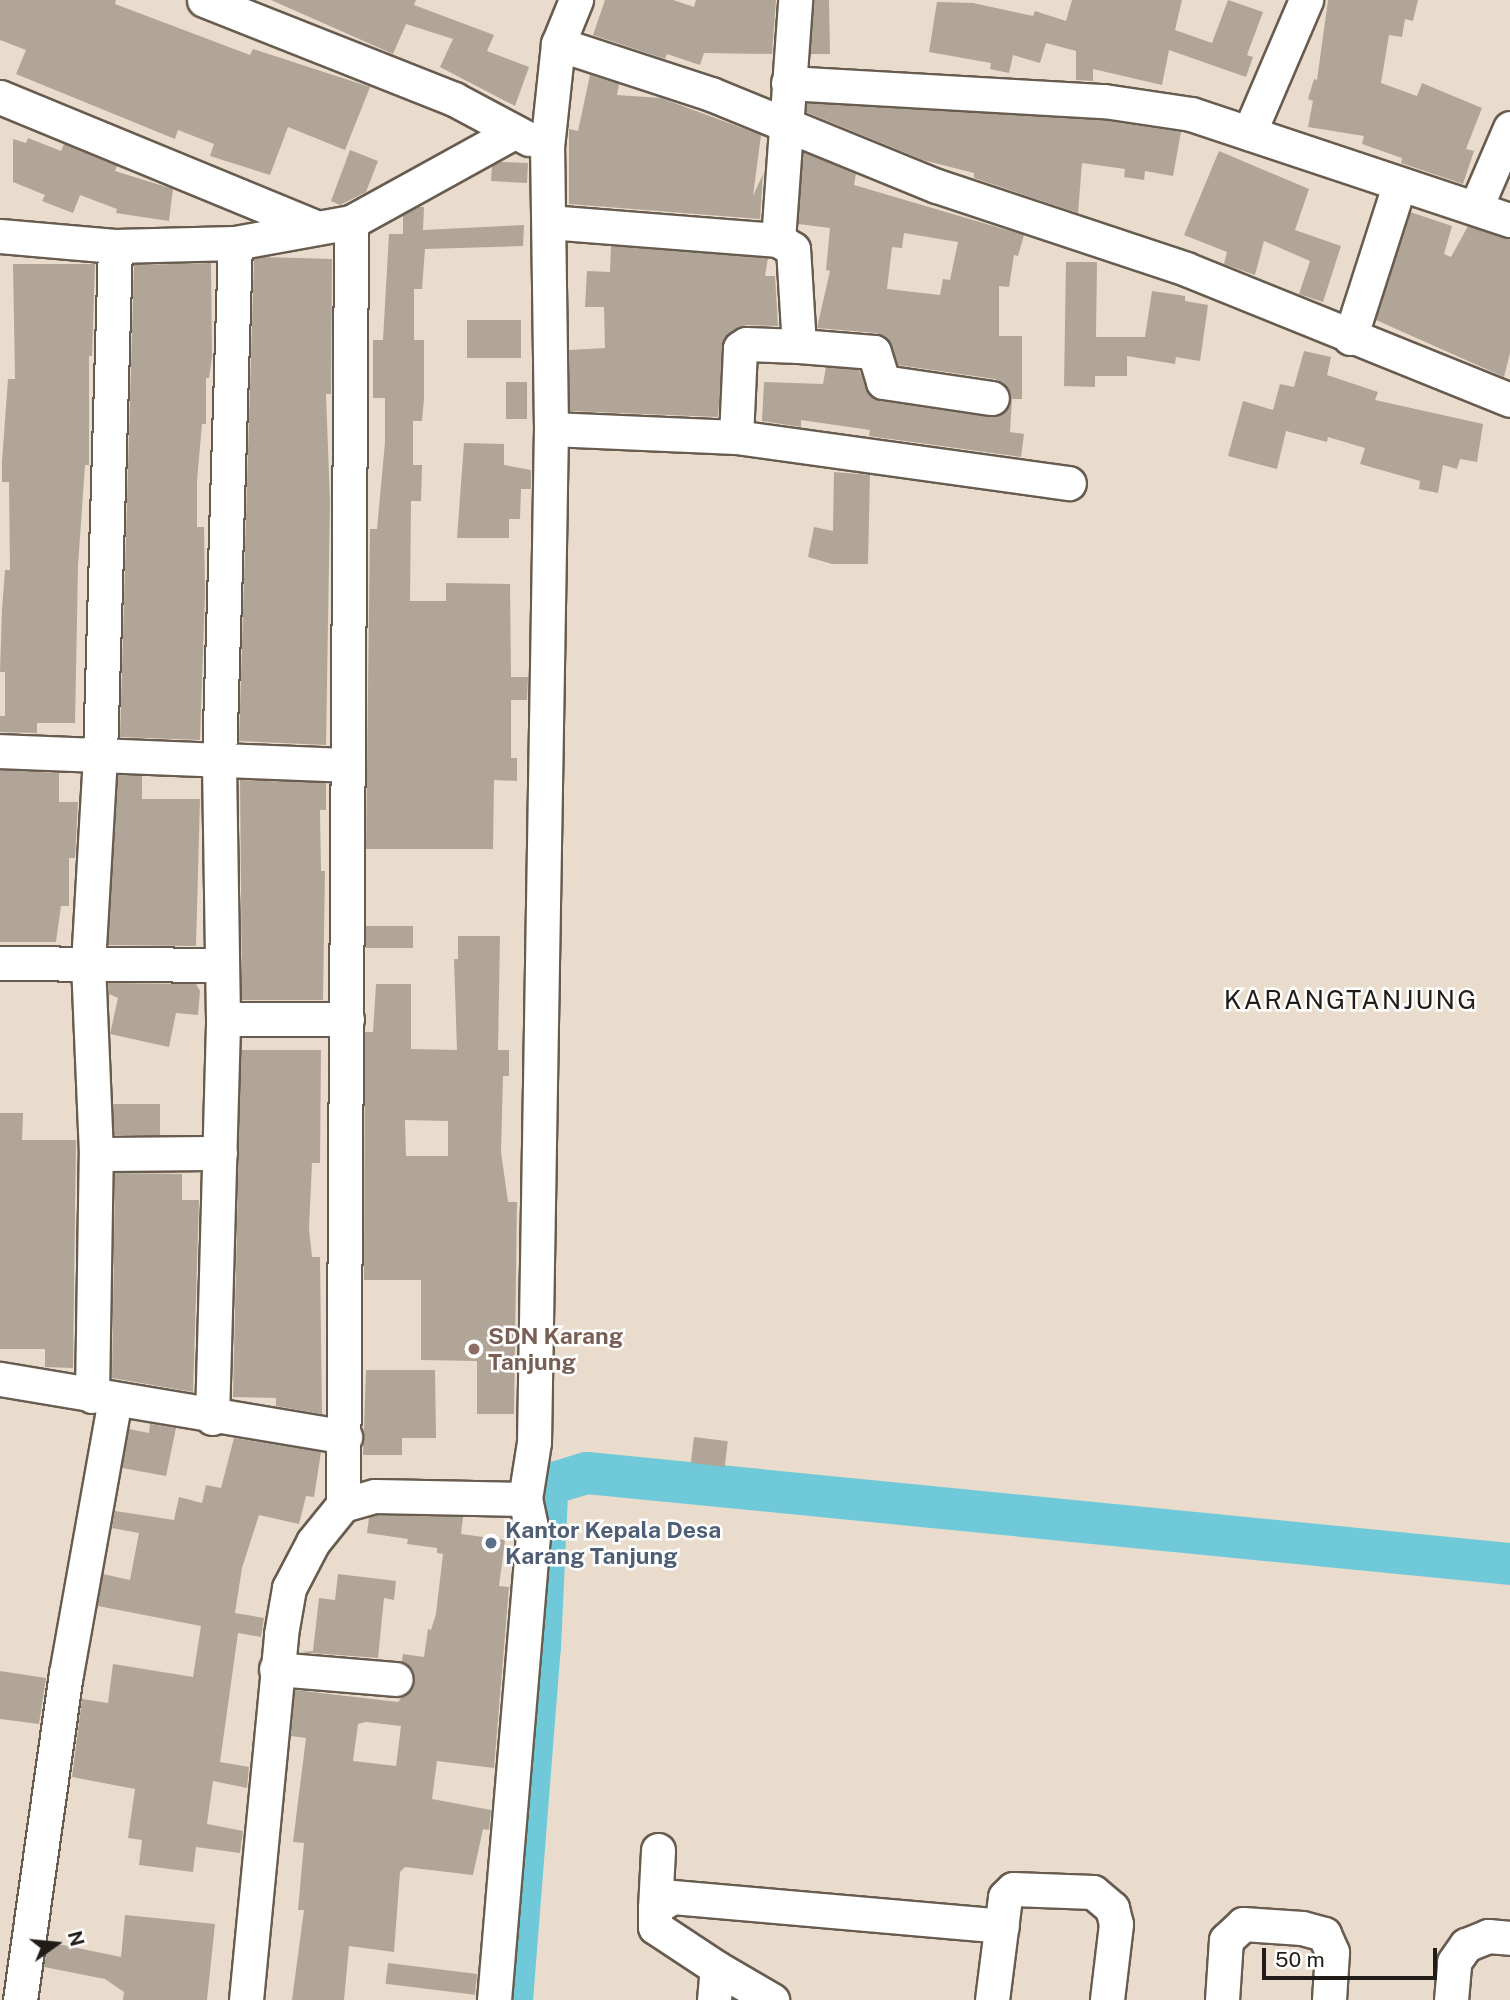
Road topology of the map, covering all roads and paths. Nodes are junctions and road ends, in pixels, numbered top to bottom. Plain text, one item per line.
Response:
1 (204, 0) edge
2 (576, 0) edge
3 (795, 0) edge
4 (1306, 0) edge
5 (558, 44) junction
6 (788, 83) junction
7 (0, 97) edge
8 (786, 125) junction
9 (1510, 128) edge
10 (514, 132) junction
11 (1249, 133) junction
12 (547, 147) junction
13 (1399, 185) junction
14 (1476, 207) junction
15 (1510, 220) edge
16 (351, 222) junction
17 (549, 222) junction
18 (316, 227) junction
19 (0, 236) edge
20 (779, 240) junction
21 (235, 243) junction
22 (115, 246) junction
23 (1350, 338) junction
24 (799, 346) junction
25 (992, 398) dead end
26 (1510, 400) edge
27 (551, 429) junction
28 (736, 438) junction
29 (1069, 483) dead end
30 (0, 751) edge
31 (100, 755) junction
32 (219, 760) junction
33 (348, 765) junction
34 (0, 963) edge
35 (88, 964) junction
36 (222, 965) junction
37 (223, 1019) junction
38 (347, 1019) junction
39 (220, 1153) junction
40 (96, 1154) junction
41 (0, 1379) edge
42 (104, 1398) junction
43 (212, 1418) junction
44 (345, 1437) junction
45 (525, 1499) junction
46 (343, 1505) junction
47 (276, 1669) junction
48 (396, 1679) dead end
49 (658, 1850) dead end
50 (654, 1908) junction
51 (1002, 1926) junction
52 (1510, 1938) edge
53 (717, 1968) junction
54 (20, 2000) edge
55 (246, 2000) edge
56 (494, 2000) edge
57 (714, 2000) edge
58 (772, 2000) edge
59 (992, 2000) edge
60 (1107, 2000) edge
61 (1222, 2000) edge
62 (1329, 2000) edge
63 (1451, 2000) edge

1 - 10 street
2 - 5 street
3 - 6 street
4 - 11 street
5 - 8 street
5 - 12 street
6 - 8 street
6 - 11 street
7 - 18 street
8 - 20 street
8 - 23 street
9 - 14 street
10 - 12 street
10 - 16 street
11 - 13 street
12 - 17 street
13 - 14 street
13 - 23 street
14 - 15 street
16 - 18 street
16 - 33 street
17 - 20 street
17 - 27 street
18 - 21 street
19 - 22 street
20 - 24 street
21 - 22 street
21 - 32 street
22 - 31 street
23 - 26 street
24 - 25 street
24 - 28 street
27 - 28 street
27 - 45 street
28 - 29 street
30 - 31 street
31 - 32 street
31 - 35 street
32 - 33 street
32 - 36 street
33 - 38 street
34 - 35 street
35 - 36 street
35 - 40 street
36 - 37 street
37 - 38 street
37 - 39 street
38 - 44 street
39 - 40 street
39 - 43 street
40 - 42 street
41 - 42 street
42 - 43 street
42 - 54 street
43 - 44 street
44 - 46 street
45 - 46 street
45 - 56 street
46 - 47 street
47 - 48 street
47 - 55 street
49 - 50 street
50 - 51 street
50 - 53 street
51 - 59 street
51 - 60 street
52 - 63 street
53 - 57 street
53 - 58 street
61 - 62 street

